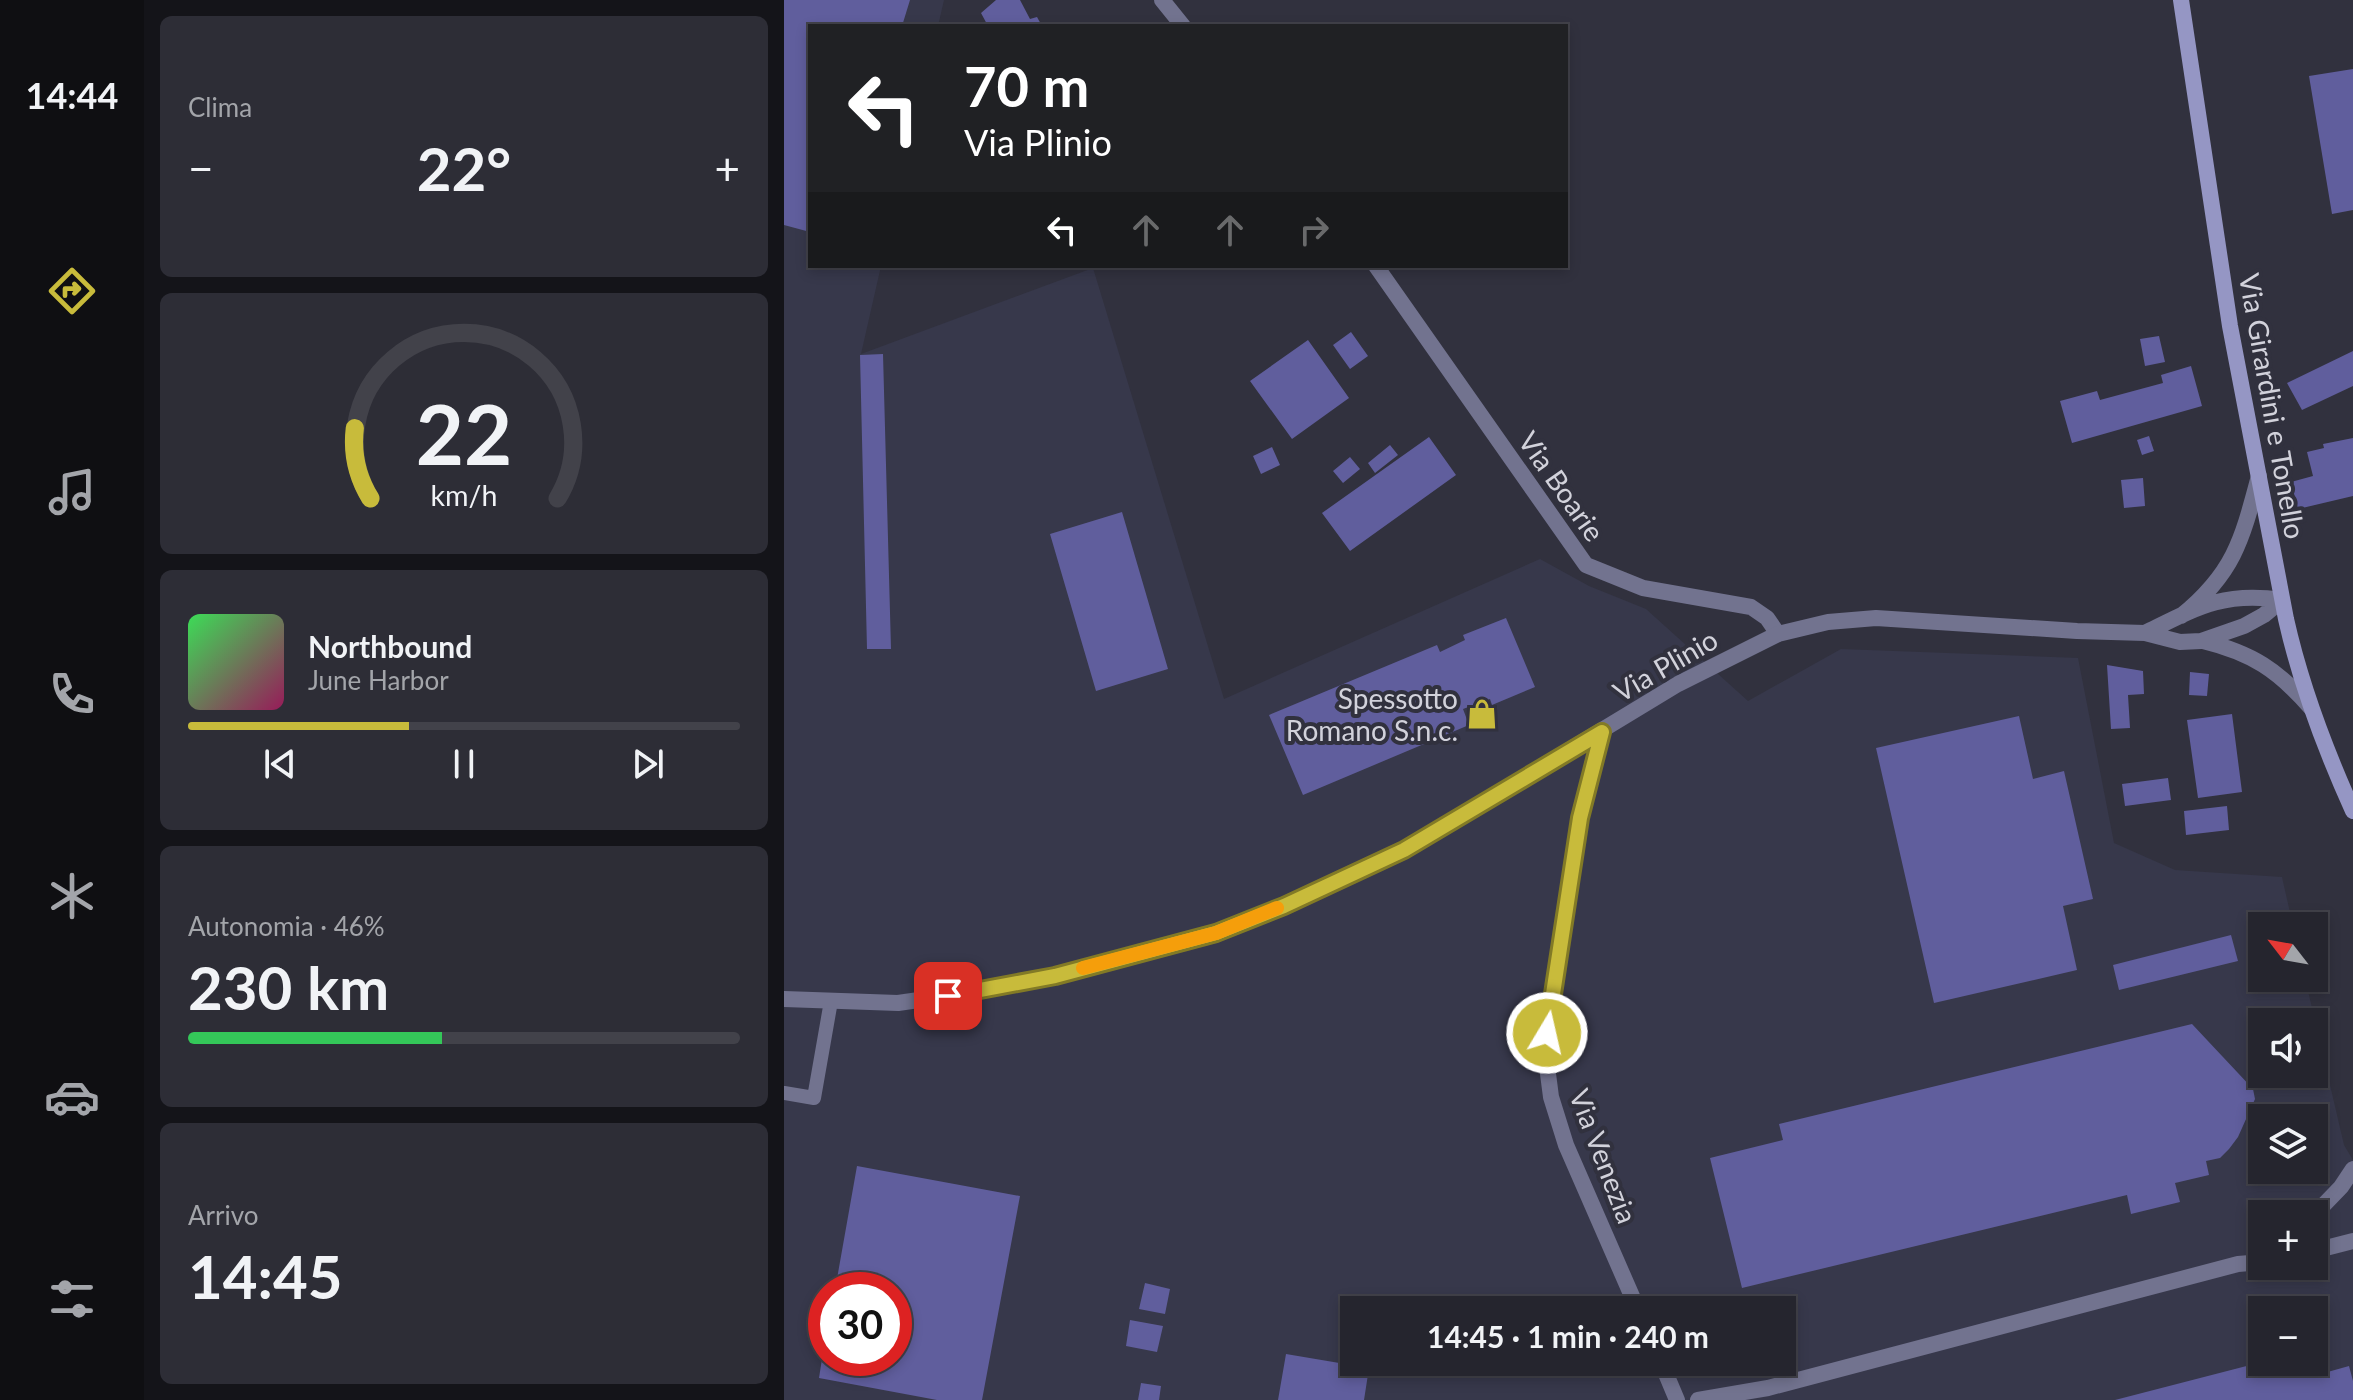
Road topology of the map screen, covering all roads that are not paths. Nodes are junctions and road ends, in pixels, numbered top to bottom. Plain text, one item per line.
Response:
1 (1162, 0) edge
2 (2181, 0) edge
3 (1181, 24) edge
4 (1377, 268) edge
5 (2259, 476) junction
6 (2282, 600) junction
7 (2181, 616) junction
8 (2145, 633) junction
9 (1778, 634) junction
10 (2201, 641) junction
11 (2311, 708) junction
12 (1602, 732) junction
13 (2353, 811) edge
14 (784, 999) edge
15 (831, 1001) junction
16 (784, 1093) edge
17 (2353, 1169) edge
18 (2328, 1200) edge
19 (2353, 1241) edge
20 (2328, 1247) edge
21 (2248, 1258) edge
22 (2248, 1263) edge
23 (2238, 1264) junction
24 (1632, 1296) edge
25 (1667, 1376) edge
26 (1677, 1400) edge
27 (1698, 1400) edge

1 - 3 street
2 - 5 main road, Via Girardini e Tonello
4 - 9 street, Via Boarie
5 - 6 main road, Via Girardini e Tonello
5 - 7 street
6 - 7 street, Via Plinio
6 - 10 street, Via Plinio
6 - 11 main road, Via Girardini e Tonello
7 - 8 street, Via Plinio
8 - 9 street, Via Plinio
8 - 10 street, Via Plinio
9 - 12 street, Via Plinio
10 - 11 street
11 - 13 main road, Via Girardini e Tonello
12 - 15 street, Via Plinio
12 - 24 street, Via Venezia
14 - 15 street, Via Plinio
15 - 16 lane
17 - 18 street
19 - 20 street
21 - 23 street
22 - 23 street
23 - 27 street
25 - 26 street

